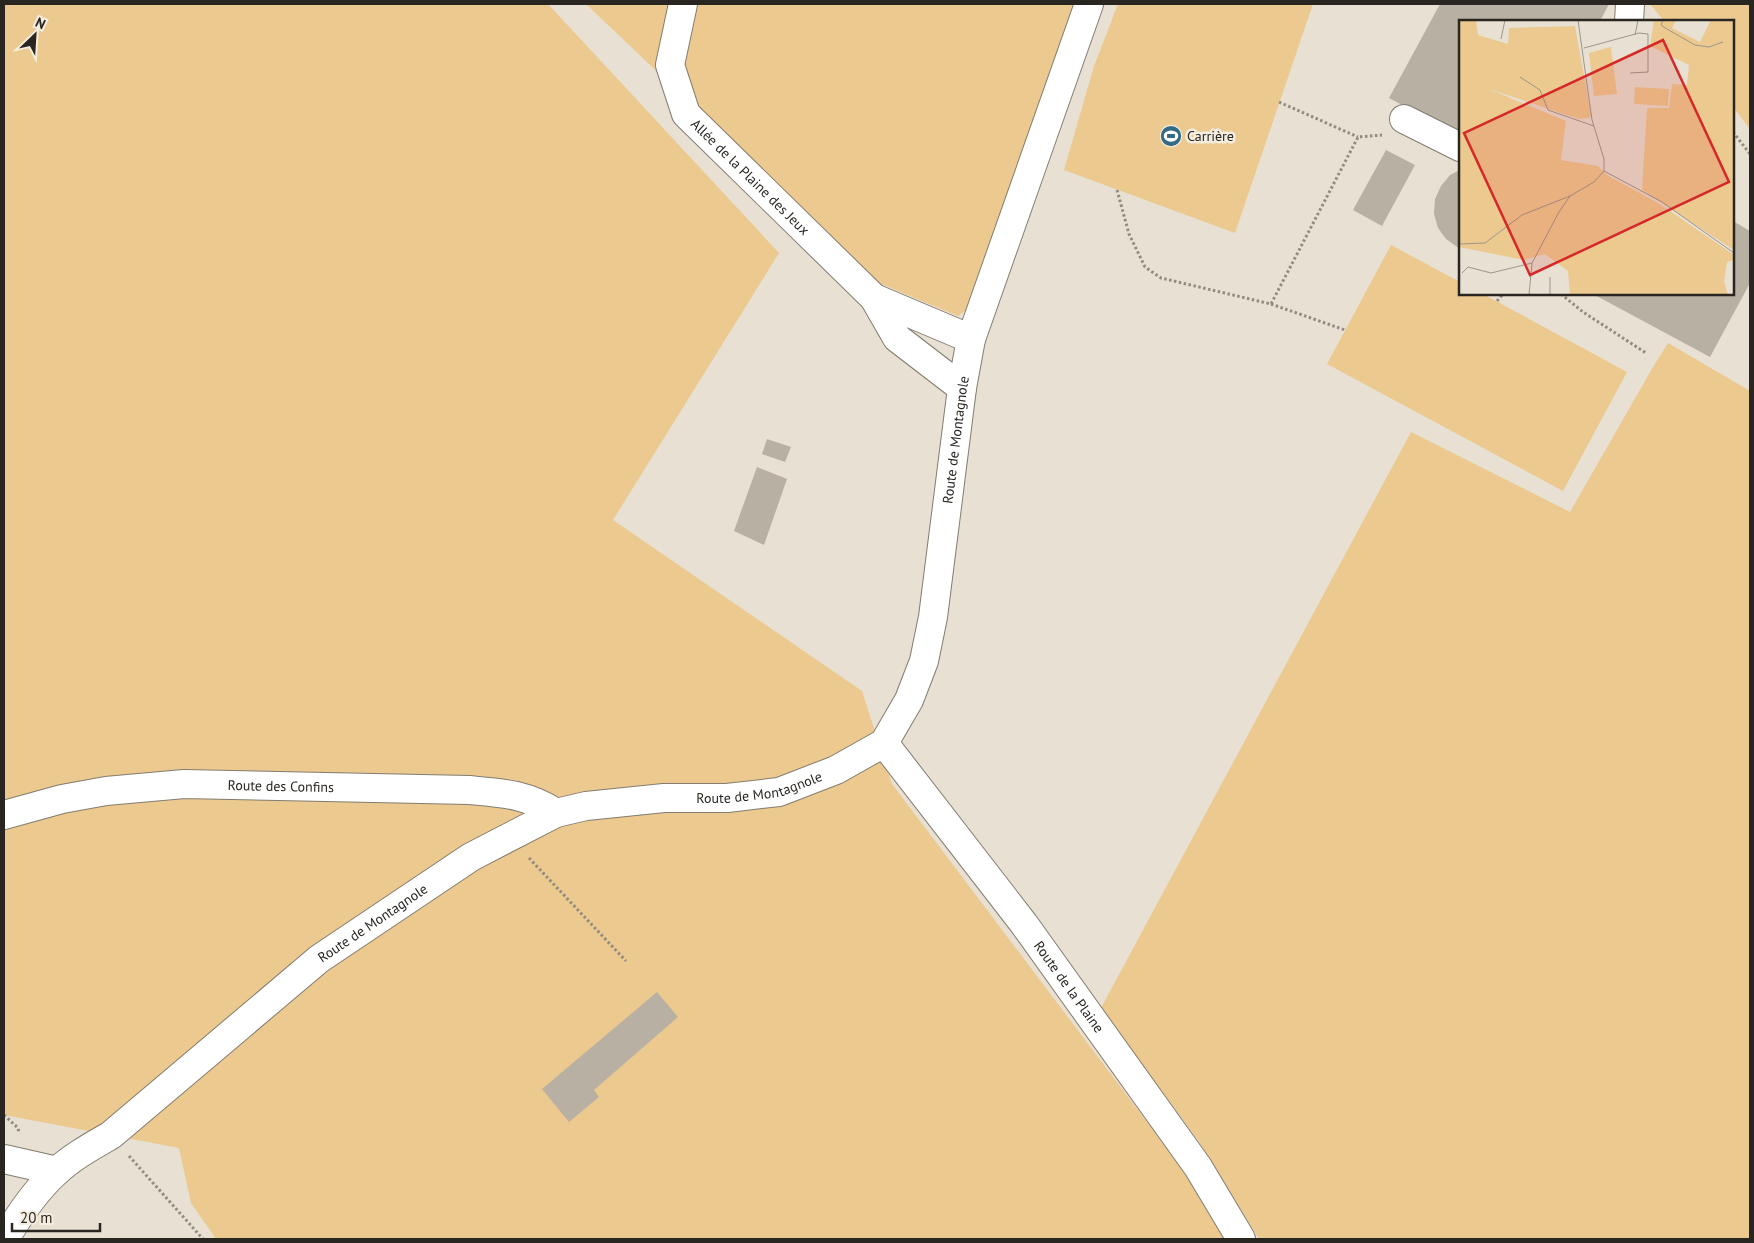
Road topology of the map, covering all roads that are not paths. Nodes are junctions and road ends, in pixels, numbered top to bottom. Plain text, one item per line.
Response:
1 (683, 4) edge
2 (1089, 4) edge
3 (1630, 4) edge
4 (1629, 20) edge
5 (1404, 119) road end
6 (1459, 146) edge
7 (874, 298) junction
8 (971, 339) junction
9 (962, 388) junction
10 (884, 742) junction
11 (556, 813) junction
12 (4, 815) edge
13 (4, 1159) edge
14 (57, 1171) junction
15 (5, 1239) edge
16 (1241, 1239) edge

1 - 7 street, Allée de la Plaine des Jeux
2 - 8 street, Route de Montagnole
3 - 4 street
5 - 6 street
7 - 8 street
7 - 9 street
8 - 9 street, Route de Montagnole
9 - 10 street, Route de Montagnole
10 - 11 street, Route de Montagnole
10 - 16 street, Route de la Plaine
11 - 12 street, Route des Confins
11 - 14 street, Route de Montagnole
13 - 14 street
14 - 15 street, Route de Montagnole

